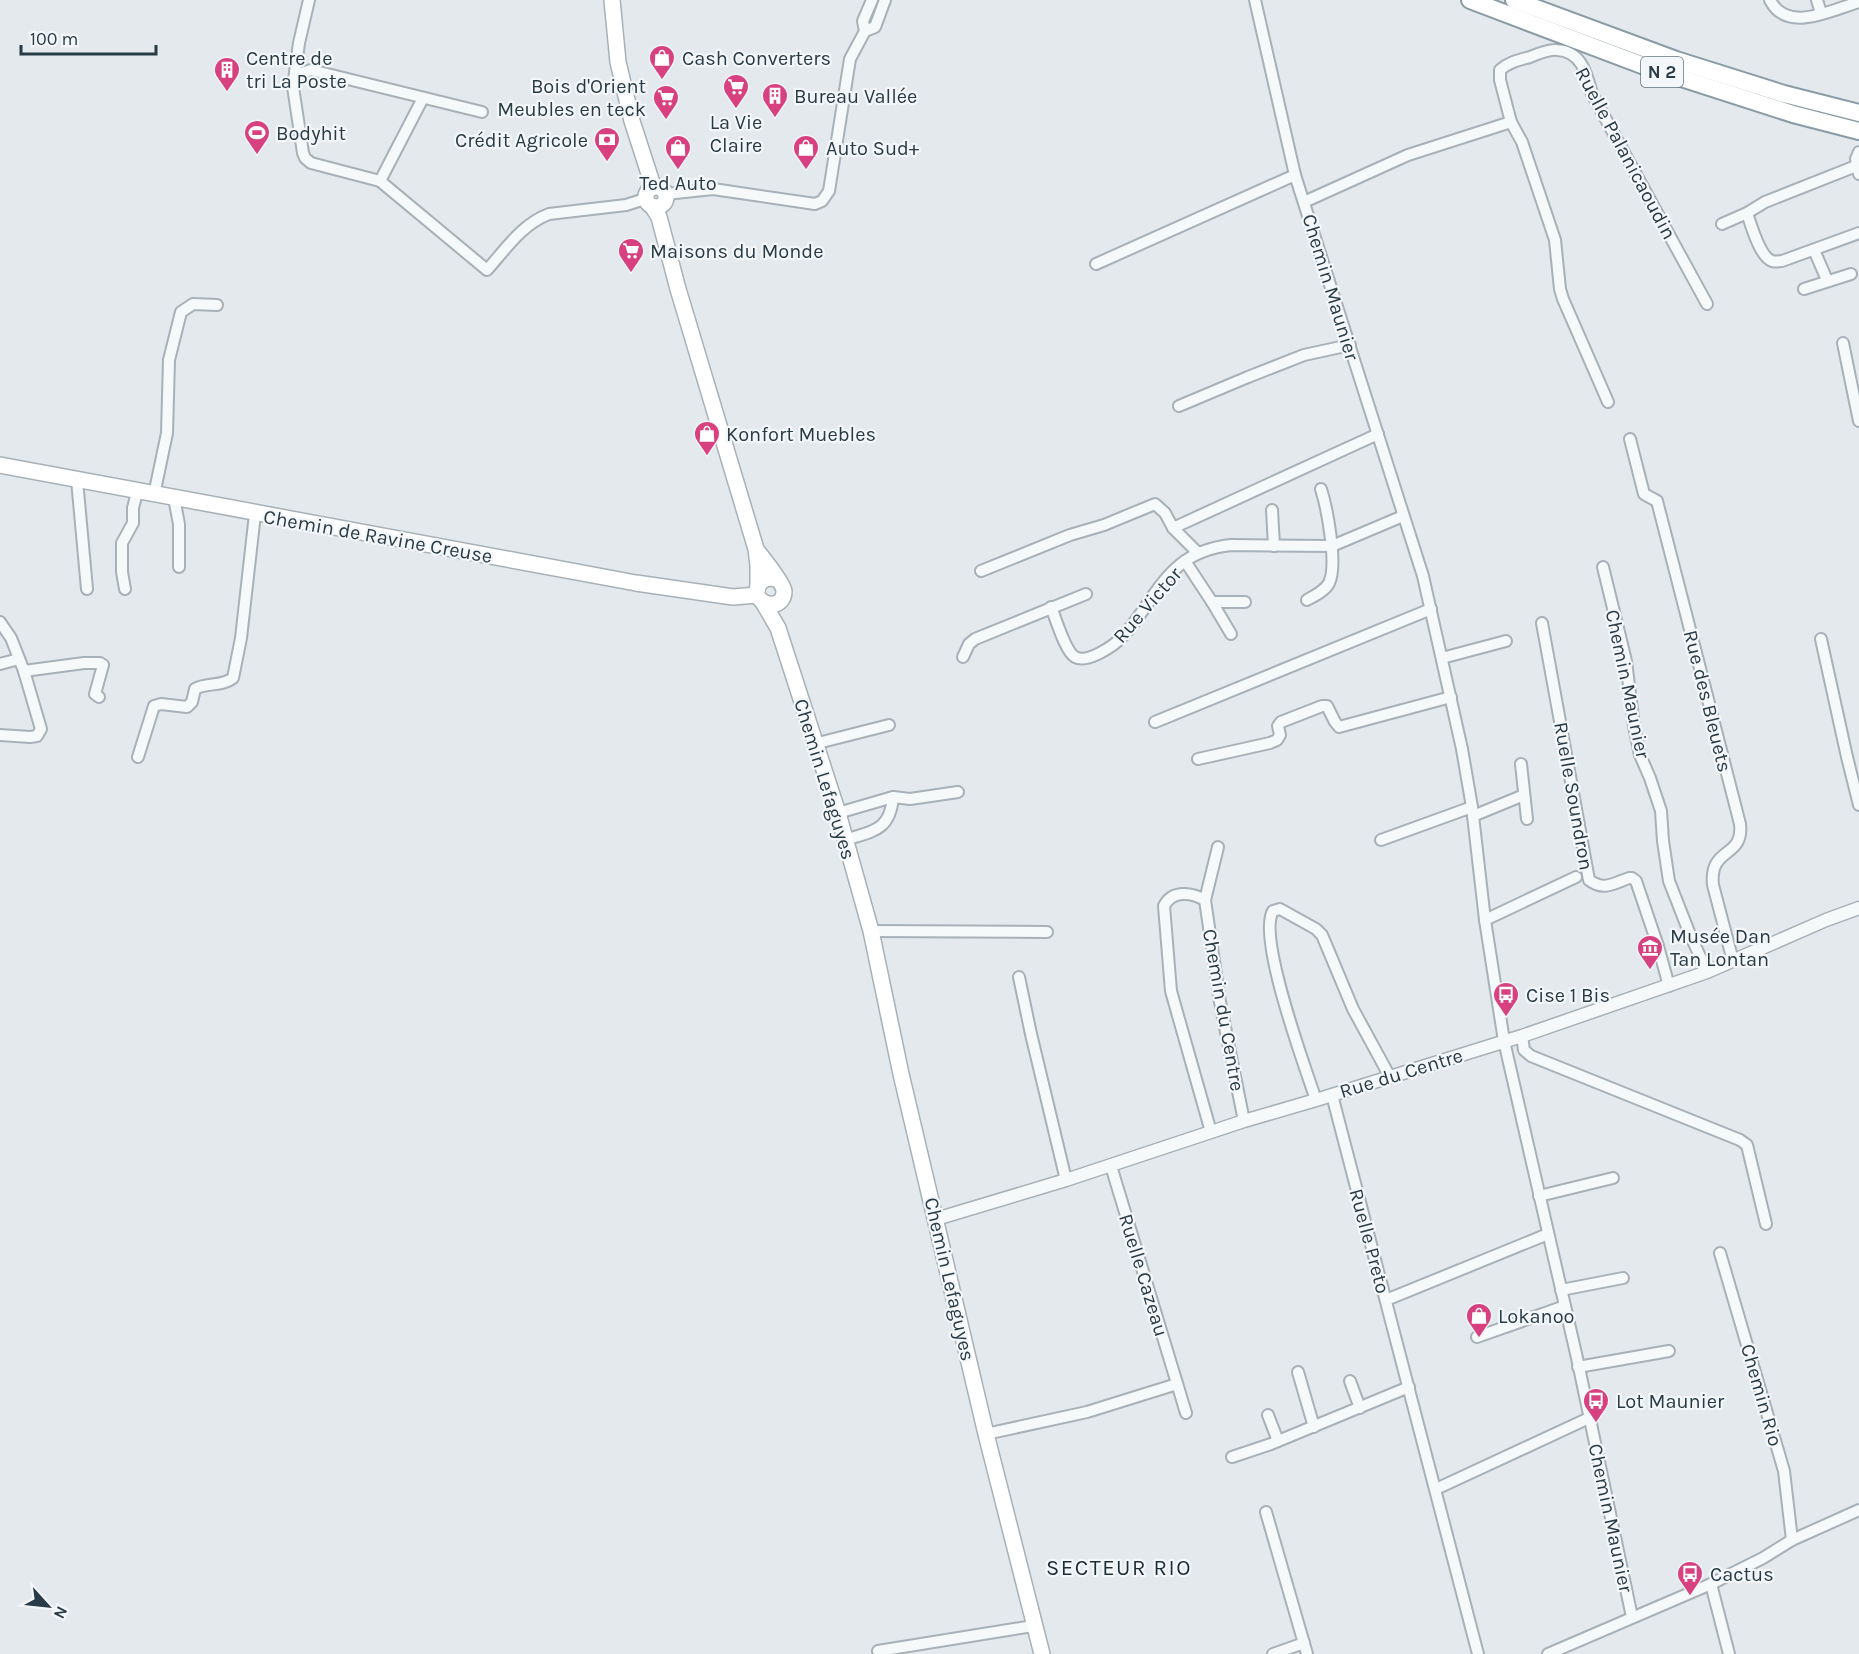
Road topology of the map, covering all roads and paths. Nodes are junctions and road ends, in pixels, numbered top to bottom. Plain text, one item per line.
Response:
1 (309, 0) edge
2 (612, 0) edge
3 (872, 0) edge
4 (885, 0) edge
5 (1255, 0) edge
6 (1470, 0) edge
7 (1514, 0) edge
8 (1770, 0) edge
9 (1817, 0) edge
10 (1859, 2) edge
11 (1821, 14) junction
12 (865, 31) junction
13 (294, 79) junction
14 (423, 98) junction
15 (482, 112) dead end
16 (1859, 113) edge
17 (1511, 122) junction
18 (1859, 131) edge
19 (1859, 152) edge
20 (1858, 170) edge
21 (1295, 175) junction
22 (380, 181) junction
23 (656, 201) junction
24 (1304, 202) junction
25 (1747, 213) junction
26 (1722, 224) dead end
27 (1859, 233) edge
28 (1814, 250) junction
29 (1096, 264) dead end
30 (1851, 274) dead end
31 (1827, 280) junction
32 (1804, 289) dead end
33 (1707, 304) dead end
34 (217, 305) dead end
35 (1843, 343) dead end
36 (1350, 345) junction
37 (1608, 402) dead end
38 (1179, 406) dead end
39 (1859, 421) edge
40 (1378, 434) junction
41 (1630, 440) dead end
42 (0, 465) edge
43 (77, 480) junction
44 (1321, 489) dead end
45 (137, 492) junction
46 (154, 495) junction
47 (174, 498) junction
48 (1272, 510) dead end
49 (255, 514) junction
50 (1403, 516) junction
51 (1173, 528) junction
52 (1274, 546) junction
53 (1332, 546) junction
54 (756, 549) junction
55 (1198, 553) junction
56 (1185, 561) junction
57 (179, 567) dead end
58 (1603, 567) dead end
59 (981, 571) dead end
60 (777, 579) junction
61 (87, 589) dead end
62 (125, 589) dead end
63 (760, 594) junction
64 (1086, 594) dead end
65 (782, 598) junction
66 (1307, 600) dead end
67 (1212, 602) junction
68 (1245, 602) dead end
69 (1051, 607) junction
70 (1431, 609) junction
71 (0, 622) edge
72 (1542, 624) dead end
73 (778, 628) junction
74 (1231, 634) dead end
75 (1821, 639) dead end
76 (1506, 640) dead end
77 (963, 657) dead end
78 (1442, 658) junction
79 (19, 659) junction
80 (0, 664) edge
81 (24, 671) junction
82 (99, 697) dead end
83 (1451, 697) junction
84 (1155, 722) dead end
85 (889, 725) dead end
86 (0, 735) edge
87 (814, 744) junction
88 (138, 757) dead end
89 (1198, 759) dead end
90 (1521, 764) dead end
91 (958, 792) dead end
92 (1524, 795) junction
93 (893, 797) junction
94 (1859, 805) edge
95 (1472, 811) junction
96 (838, 813) junction
97 (1527, 819) dead end
98 (845, 840) junction
99 (1381, 840) dead end
100 (1218, 847) dead end
101 (1576, 877) dead end
102 (1205, 900) junction
103 (1859, 909) edge
104 (1485, 920) junction
105 (871, 931) junction
106 (1047, 932) dead end
107 (1733, 961) junction
108 (1707, 972) junction
109 (1019, 977) dead end
110 (1668, 986) junction
111 (1522, 1036) junction
112 (1504, 1041) junction
113 (1390, 1077) junction
114 (1332, 1095) junction
115 (1317, 1100) junction
116 (1244, 1120) junction
117 (1210, 1132) junction
118 (1112, 1166) junction
119 (1613, 1178) dead end
120 (1066, 1180) junction
121 (1539, 1196) junction
122 (936, 1219) junction
123 (1767, 1224) dead end
124 (1548, 1234) junction
125 (1720, 1253) dead end
126 (1623, 1278) dead end
127 (1561, 1290) junction
128 (1386, 1300) junction
129 (1565, 1306) junction
130 (1477, 1338) dead end
131 (1669, 1351) dead end
132 (1578, 1367) junction
133 (1298, 1372) dead end
134 (1350, 1381) dead end
135 (1177, 1384) junction
136 (1409, 1387) junction
137 (1360, 1408) junction
138 (1186, 1413) dead end
139 (1268, 1415) dead end
140 (1589, 1418) junction
141 (1314, 1427) junction
142 (986, 1434) junction
143 (1278, 1442) junction
144 (1232, 1457) dead end
145 (1436, 1489) junction
146 (1859, 1510) edge
147 (1266, 1512) dead end
148 (1792, 1540) junction
149 (1711, 1584) junction
150 (1632, 1617) junction
151 (1033, 1626) junction
152 (1305, 1649) edge
153 (878, 1651) dead end
154 (1041, 1654) edge
155 (1272, 1654) edge
156 (1478, 1654) edge
157 (1548, 1654) edge
158 (1729, 1654) edge

1 - 13 street
2 - 23 main road, Chemin Lefaguyes
3 - 12 street
4 - 12 street
5 - 21 street, Chemin Maunier
6 - 18 highway, N 2
7 - 16 highway, N 2
8 - 11 street
9 - 11 street
10 - 11 street
12 - 23 street
13 - 14 street
13 - 22 street
14 - 15 street
14 - 22 street
17 - 24 street
17 - 33 street, Ruelle Palanicaoudin
17 - 37 street, Ruelle Palanicaoudin
19 - 20 street
20 - 25 street
21 - 24 street, Chemin Maunier
21 - 29 street
22 - 23 street
23 - 54 main road, Chemin Lefaguyes
24 - 36 street, Chemin Maunier
25 - 26 street
25 - 28 street
27 - 28 street
28 - 31 street
30 - 31 street
31 - 32 street
34 - 46 street
35 - 39 street
36 - 38 street
36 - 40 street, Chemin Maunier
40 - 50 street, Chemin Maunier
40 - 51 street
41 - 107 street, Rue des Bleuets
42 - 43 main road, Chemin de Ravine Creuse
43 - 45 main road, Chemin de Ravine Creuse
43 - 61 street
44 - 53 street
45 - 46 main road, Chemin de Ravine Creuse
45 - 62 street
46 - 47 main road, Chemin de Ravine Creuse
47 - 49 main road, Chemin de Ravine Creuse
47 - 57 street
48 - 52 street
49 - 63 main road, Chemin de Ravine Creuse
49 - 88 street
50 - 53 street, Rue Victor
50 - 70 street, Chemin Maunier
51 - 55 street
51 - 59 street
52 - 53 street, Rue Victor
52 - 55 street, Rue Victor
53 - 66 street
54 - 60 main road, Chemin Lefaguyes
54 - 63 main road, Chemin Lefaguyes
55 - 56 street, Rue Victor
56 - 67 street
56 - 69 street, Rue Victor
58 - 108 street, Chemin Maunier
60 - 63 main road
60 - 65 main road
63 - 65 main road
63 - 73 main road, Chemin Lefaguyes
64 - 69 street
65 - 73 main road, Chemin Lefaguyes
67 - 68 street
67 - 74 street
69 - 77 street
70 - 78 street, Chemin Maunier
70 - 84 street
71 - 79 street
72 - 110 street, Ruelle Soundron
73 - 87 main road, Chemin Lefaguyes
75 - 94 street
76 - 78 street
78 - 83 street, Chemin Maunier
79 - 80 street
79 - 81 street
81 - 82 street
81 - 86 street
83 - 89 street
83 - 95 street, Chemin Maunier
85 - 87 street
87 - 96 main road, Chemin Lefaguyes
90 - 92 street
91 - 93 street
92 - 95 street
92 - 97 street
93 - 96 street
93 - 98 street
95 - 99 street
95 - 104 street, Chemin Maunier
96 - 98 main road, Chemin Lefaguyes
98 - 105 main road, Chemin Lefaguyes
100 - 102 street, Chemin du Centre
101 - 104 street
102 - 116 street, Chemin du Centre
102 - 117 street, Chemin du Centre
103 - 107 street, Rue du Centre
104 - 112 street, Chemin Maunier
105 - 106 street
105 - 122 main road, Chemin Lefaguyes
107 - 108 street, Rue du Centre
108 - 110 street, Rue du Centre
109 - 120 street
110 - 111 street, Rue du Centre
111 - 112 street, Rue du Centre
111 - 123 street
112 - 113 street, Rue du Centre
112 - 121 street, Chemin Maunier
113 - 114 street, Rue du Centre
113 - 115 street
114 - 115 street, Rue du Centre
114 - 128 street, Ruelle Preto
115 - 116 street, Rue du Centre
116 - 117 street, Rue du Centre
117 - 118 street, Rue du Centre
118 - 120 street, Rue du Centre
118 - 135 street, Ruelle Cazeau
119 - 121 street
120 - 122 street, Rue du Centre
121 - 124 street, Chemin Maunier
122 - 142 main road, Chemin Lefaguyes
124 - 127 street, Chemin Maunier
124 - 128 street
125 - 148 street, Chemin Rio
126 - 127 street
127 - 129 street, Chemin Maunier
128 - 136 street, Ruelle Preto
129 - 130 street
129 - 132 street, Chemin Maunier
131 - 132 street
132 - 140 street, Chemin Maunier
133 - 141 street
134 - 137 street
135 - 138 street, Ruelle Cazeau
135 - 142 street
136 - 137 street
136 - 145 street, Ruelle Preto
137 - 141 street
139 - 143 street
140 - 145 street, Chemin Maunier
140 - 150 street, Chemin Maunier
141 - 143 street
142 - 151 main road, Chemin Lefaguyes
143 - 144 street
145 - 156 street, Ruelle Preto
146 - 148 street
147 - 152 street
148 - 149 street
149 - 150 street
149 - 158 street
150 - 157 street
151 - 153 street
151 - 154 main road, Chemin Lefaguyes
152 - 155 street

